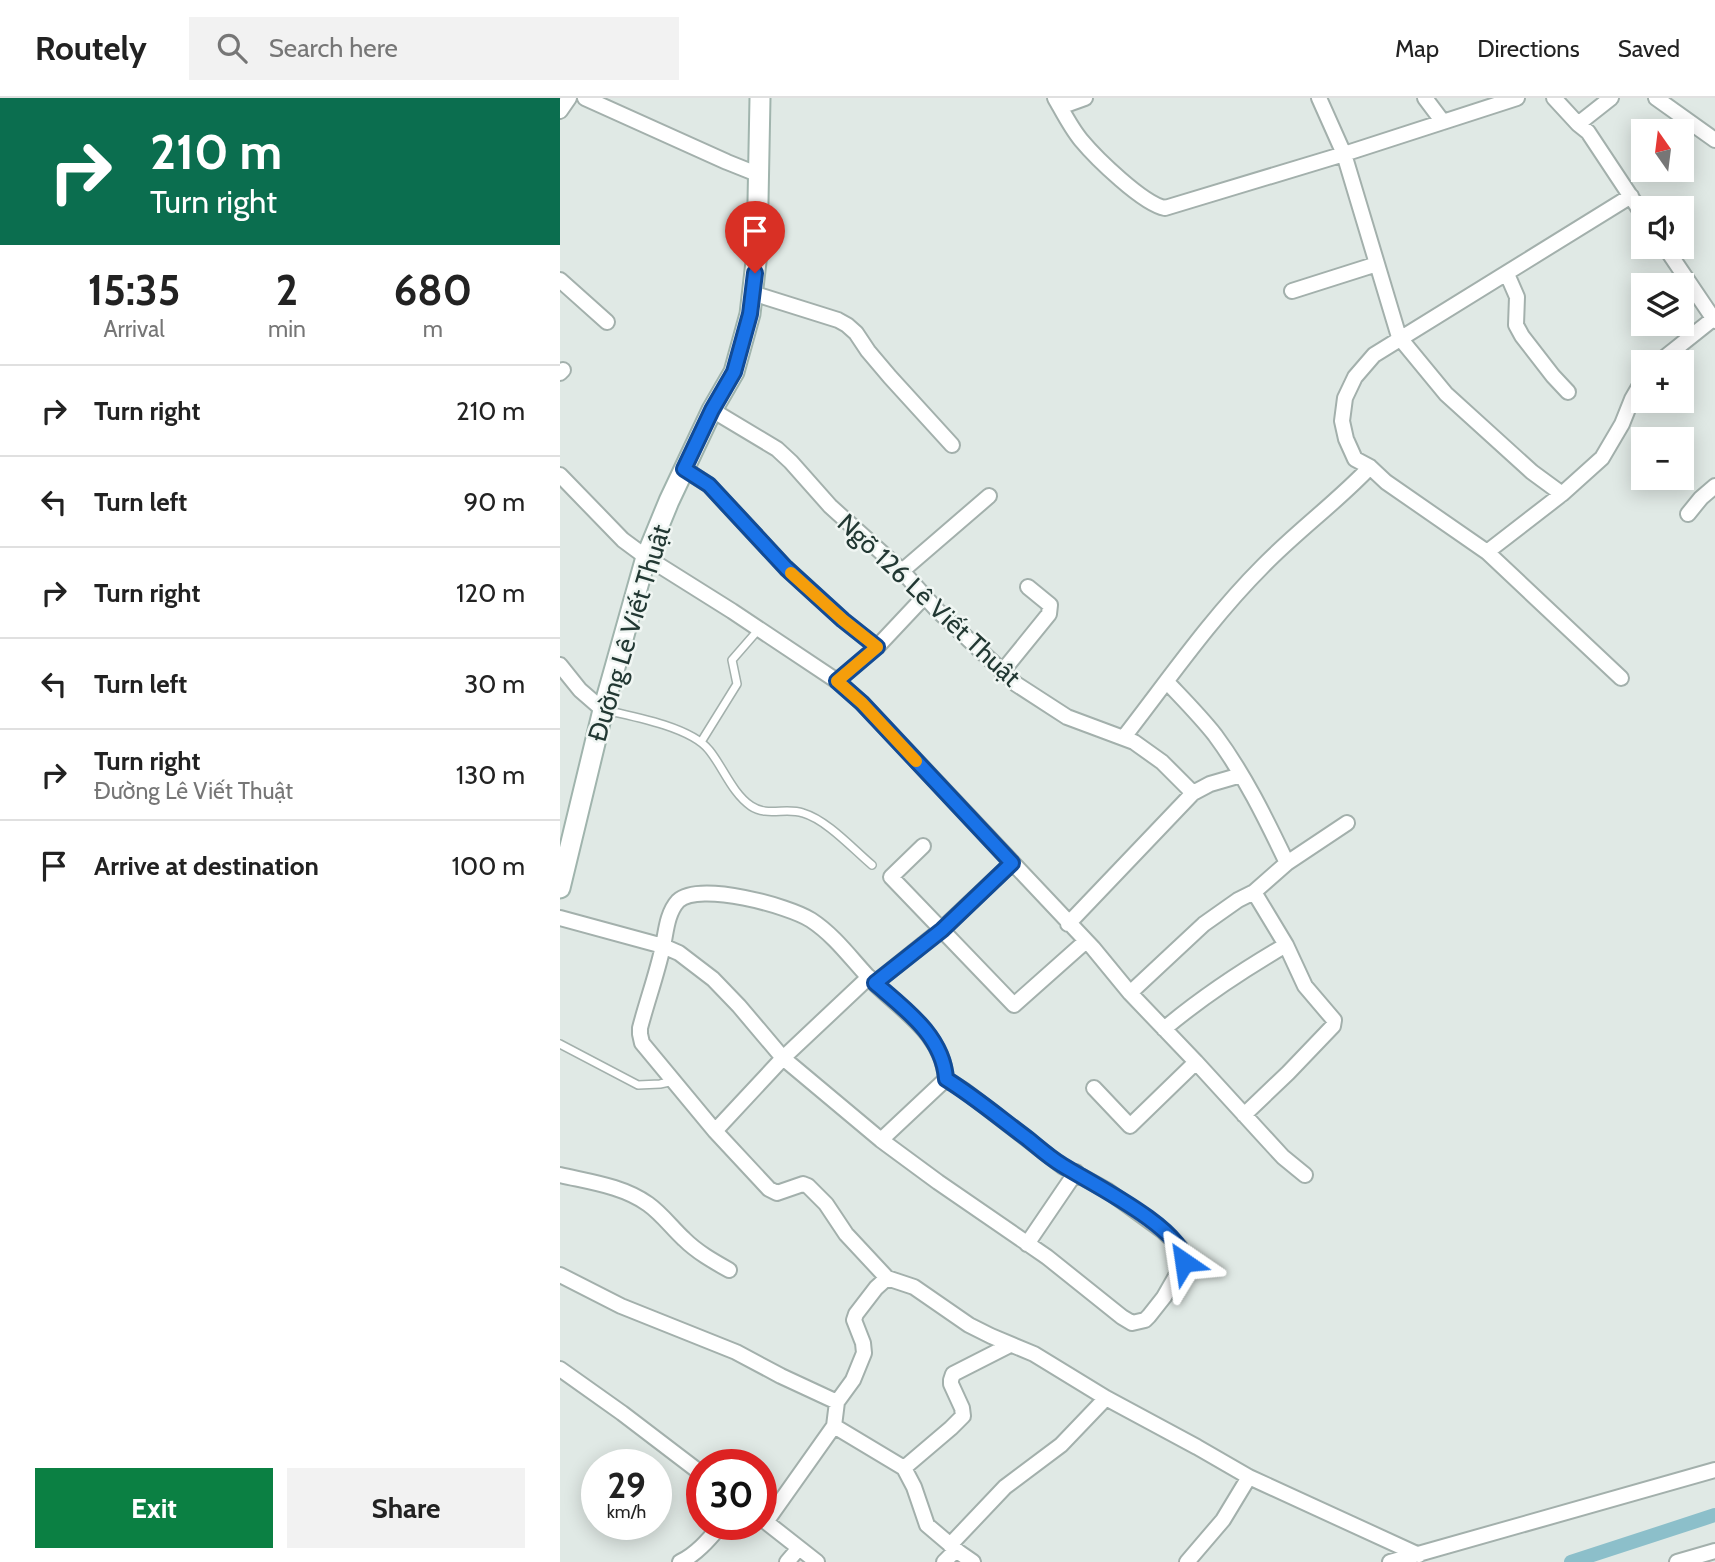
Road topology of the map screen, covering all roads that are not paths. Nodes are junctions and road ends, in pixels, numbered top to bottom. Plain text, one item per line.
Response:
1 (569, 98) edge
2 (585, 98) edge
3 (760, 98) edge
4 (1085, 98) edge
5 (1319, 98) edge
6 (1425, 98) edge
7 (1517, 98) edge
8 (1555, 98) edge
9 (1611, 98) edge
10 (1656, 98) edge
11 (1058, 102) edge
12 (560, 111) edge
13 (1443, 122) junction
14 (1578, 124) junction
15 (1715, 140) edge
16 (1344, 154) junction
17 (757, 174) junction
18 (1631, 196) joint
19 (1673, 259) edge
20 (1377, 264) junction
21 (1507, 274) junction
22 (560, 281) edge
23 (1292, 291) dead end
24 (752, 293) junction
25 (1714, 320) edge
26 (607, 322) dead end
27 (1399, 337) junction
28 (1675, 350) edge
29 (1568, 392) dead end
30 (1631, 402) edge
31 (712, 410) junction
32 (952, 445) dead end
33 (1370, 467) junction
34 (684, 469) junction
35 (560, 475) edge
36 (1715, 486) edge
37 (1562, 494) junction
38 (989, 496) dead end
39 (1688, 514) dead end
40 (1487, 552) junction
41 (646, 557) junction
42 (902, 571) junction
43 (1028, 587) dead end
44 (925, 597) junction
45 (759, 629) junction
46 (877, 647) junction
47 (560, 665) edge
48 (1002, 672) junction
49 (1621, 678) dead end
50 (837, 681) junction
51 (1167, 682) junction
52 (603, 710) junction
53 (1124, 737) junction
54 (701, 742) junction
55 (1241, 775) junction
56 (1193, 793) junction
57 (1346, 823) dead end
58 (923, 846) dead end
59 (1012, 863) junction
60 (1287, 863) junction
61 (872, 865) dead end
62 (560, 888) edge
63 (1254, 892) junction
64 (560, 918) edge
65 (1068, 923) junction
66 (942, 930) junction
67 (1086, 941) junction
68 (1286, 945) junction
69 (663, 946) junction
70 (872, 980) junction
71 (1130, 993) junction
72 (1164, 1029) junction
73 (560, 1044) edge
74 (783, 1058) junction
75 (1196, 1062) junction
76 (946, 1079) junction
77 (674, 1082) junction
78 (1094, 1088) dead end
79 (1244, 1115) junction
80 (715, 1131) junction
81 (881, 1140) junction
82 (1076, 1172) junction
83 (560, 1175) edge
84 (1305, 1175) dead end
85 (1027, 1244) junction
86 (729, 1270) dead end
87 (560, 1275) edge
88 (887, 1279) junction
89 (1010, 1345) junction
90 (560, 1369) edge
91 (1107, 1398) junction
92 (837, 1402) junction
93 (834, 1426) junction
94 (686, 1462) edge
95 (904, 1468) junction
96 (1715, 1470) edge
97 (1249, 1477) junction
98 (777, 1503) edge
99 (777, 1530) edge
100 (708, 1540) edge
101 (953, 1547) junction
102 (799, 1548) junction
103 (1715, 1551) edge
104 (1419, 1555) junction
105 (680, 1562) edge
106 (787, 1562) edge
107 (817, 1562) edge
108 (944, 1562) edge
109 (973, 1562) edge
110 (1187, 1562) edge
111 (1390, 1562) edge
112 (1677, 1562) edge

1 - 12 street
2 - 17 street
3 - 17 main road, Đường Lê Viết Thuật
4 - 11 street
5 - 16 street
6 - 13 street
7 - 13 street
8 - 14 street
9 - 14 street
10 - 15 street
11 - 16 street
13 - 16 street
14 - 18 street
16 - 20 street
17 - 24 main road, Đường Lê Viết Thuật
18 - 21 street
19 - 25 street
20 - 23 street
20 - 27 street
21 - 27 street
21 - 29 street
22 - 26 street
24 - 31 main road, Đường Lê Viết Thuật
24 - 32 street
25 - 28 street
27 - 33 street
27 - 37 street
30 - 37 street
31 - 34 main road, Đường Lê Viết Thuật
31 - 42 street, Ngõ 126 Lê Viết Thuật
33 - 40 street
33 - 51 street
34 - 41 main road, Đường Lê Viết Thuật
34 - 46 street
35 - 41 street
36 - 39 street
37 - 40 street
38 - 42 street
40 - 49 street
41 - 45 street
41 - 52 main road, Đường Lê Viết Thuật
42 - 44 street, Ngõ 126 Lê Viết Thuật
43 - 48 street
44 - 46 street
44 - 48 street, Ngõ 126 Lê Viết Thuật
45 - 50 street
45 - 54 lane
46 - 50 street
47 - 52 street
48 - 53 street, Ngõ 126 Lê Viết Thuật
50 - 59 street
51 - 53 street
51 - 55 street
52 - 54 lane
52 - 62 main road, Đường Lê Viết Thuật
53 - 56 street, Ngõ 126 Lê Viết Thuật
54 - 61 lane
55 - 56 street
55 - 60 street
56 - 65 street
57 - 60 street
58 - 66 street
59 - 65 street
59 - 66 street
60 - 63 street
63 - 68 street
63 - 71 street
64 - 69 street
65 - 67 street
66 - 67 street
66 - 70 street
67 - 71 street
68 - 72 street
68 - 79 street
69 - 70 street
69 - 74 street
69 - 77 street
70 - 74 street
70 - 76 street
71 - 72 street
72 - 75 street
73 - 77 lane
74 - 80 street
74 - 81 street
75 - 78 street
75 - 79 street
76 - 81 street
76 - 82 street
77 - 80 street
79 - 84 street
80 - 88 street
81 - 85 street
82 - 85 street
82 - 85 street
83 - 86 street
87 - 92 street
88 - 89 street
88 - 92 street
89 - 91 street
89 - 95 street
90 - 94 street
91 - 97 street
91 - 101 street
92 - 93 street
93 - 95 street
93 - 98 street
95 - 101 street
96 - 104 street
97 - 104 street
97 - 110 street
99 - 102 street
100 - 105 street
101 - 108 street
101 - 109 street
102 - 106 street
102 - 107 street
103 - 112 street
104 - 111 street

